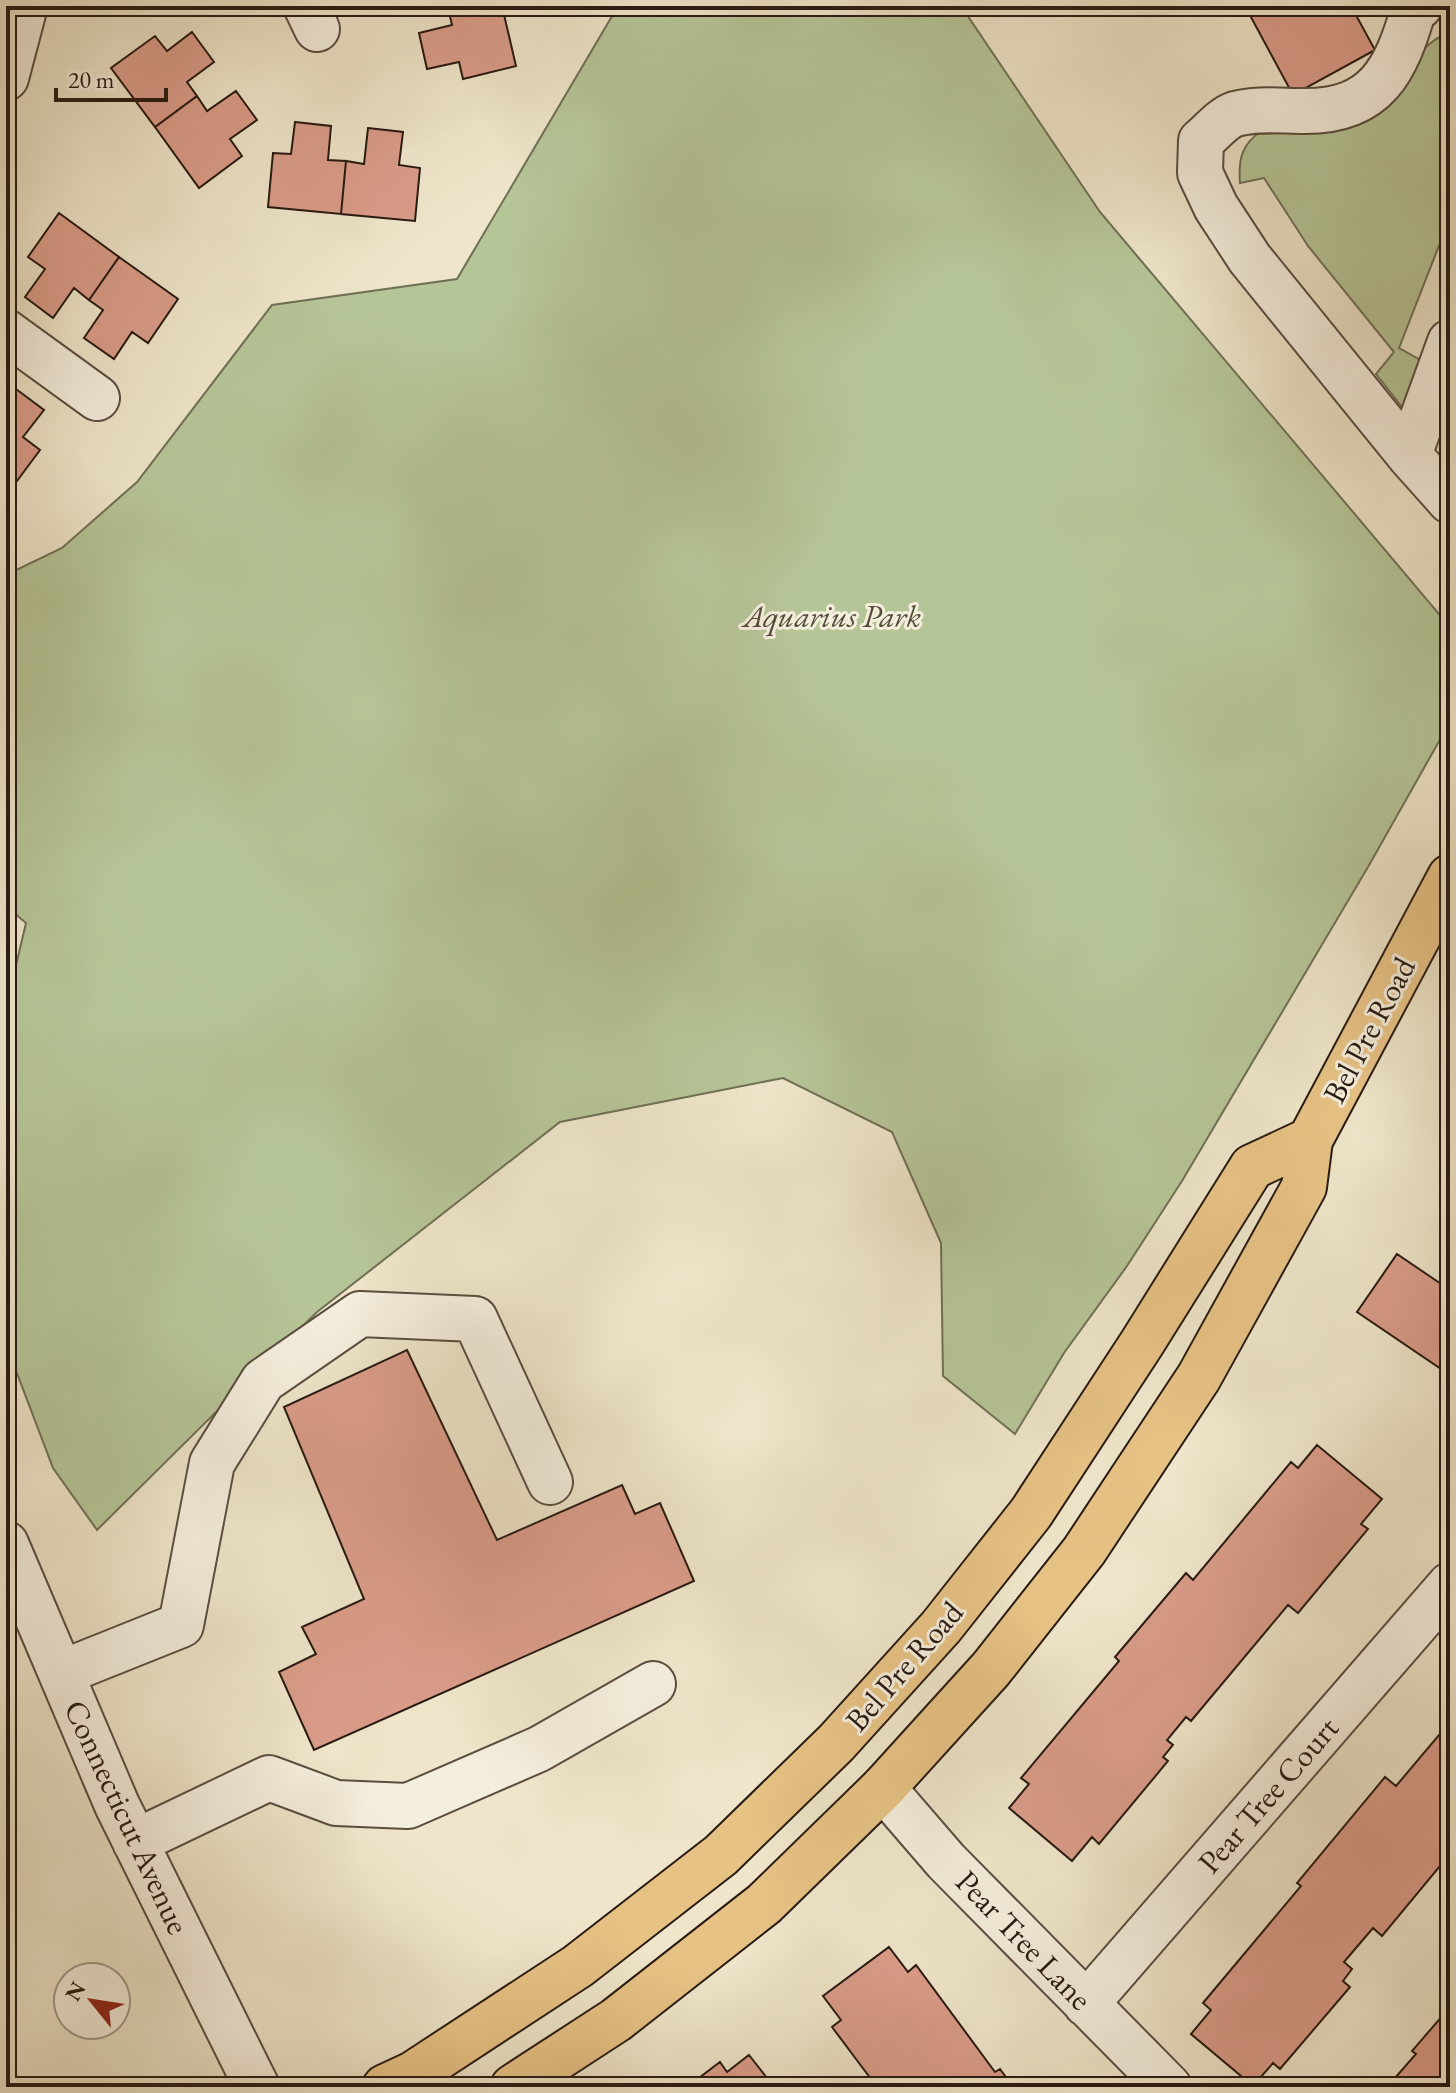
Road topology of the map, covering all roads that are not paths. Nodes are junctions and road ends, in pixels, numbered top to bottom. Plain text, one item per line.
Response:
1 (25, 6) edge
2 (1420, 6) edge
3 (6, 78) edge
4 (6, 332) edge
5 (1450, 342) edge
6 (97, 398) dead end
7 (1409, 455) junction
8 (1450, 501) edge
9 (1450, 877) edge
10 (1310, 1140) junction
11 (550, 1482) dead end
12 (6, 1544) edge
13 (1450, 1585) edge
14 (61, 1673) junction
15 (653, 1684) dead end
16 (883, 1788) junction
17 (135, 1842) junction
18 (1086, 2004) junction
19 (257, 2087) edge
20 (385, 2087) edge
21 (513, 2087) edge
22 (1169, 2087) edge

1 - 3 street
2 - 7 street
4 - 6 street
5 - 7 street
7 - 8 street
9 - 10 main road, Bel Pre Road
10 - 16 main road, Bel Pre Road
10 - 20 main road, Bel Pre Road
11 - 14 street
12 - 14 street, Connecticut Avenue
13 - 18 street, Pear Tree Court
14 - 17 street, Connecticut Avenue
15 - 17 street
16 - 18 street, Pear Tree Lane
16 - 21 main road, Bel Pre Road
17 - 19 street, Connecticut Avenue
18 - 22 street, Pear Tree Lane

